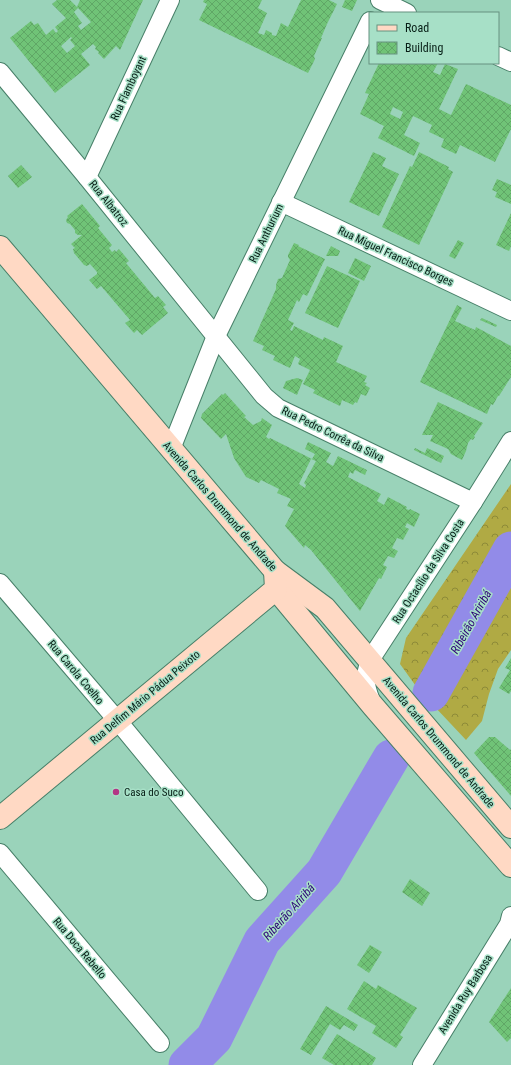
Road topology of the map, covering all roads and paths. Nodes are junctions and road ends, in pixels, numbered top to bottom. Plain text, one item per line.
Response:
1 (170, 0) edge
2 (380, 0) edge
3 (374, 12) edge
4 (405, 12) edge
5 (369, 22) edge
6 (499, 56) edge
7 (511, 62) edge
8 (0, 72) edge
9 (87, 177) junction
10 (281, 202) junction
11 (0, 247) edge
12 (511, 311) edge
13 (216, 336) junction
14 (511, 441) edge
15 (171, 449) junction
16 (473, 502) junction
17 (276, 580) junction
18 (0, 583) edge
19 (370, 660) junction
20 (373, 706) junction
21 (117, 720) junction
22 (0, 818) edge
23 (511, 827) edge
24 (0, 853) edge
25 (511, 866) edge
26 (258, 891) dead end
27 (510, 921) edge
28 (160, 1043) dead end
29 (422, 1065) edge

1 - 9 street, Rua Flamboyant
2 - 3 street
2 - 4 street
5 - 10 street, Rua Anthurium
6 - 7 street
8 - 9 street, Rua Albatroz
9 - 13 street, Rua Albatroz
10 - 12 street, Rua Miguel Francisco Borges
10 - 13 street, Rua Anthurium
11 - 15 main road, Avenida Carlos Drummond de Andrade
13 - 15 street, Rua Anthurium
13 - 16 street, Rua Pedro Corrêa da Silva
14 - 16 street, Rua Octacílio da Silva Costa
15 - 17 main road, Avenida Carlos Drummond de Andrade
16 - 19 street, Rua Octacílio da Silva Costa
17 - 19 main road, Avenida Carlos Drummond de Andrade
17 - 20 main road, Avenida Carlos Drummond de Andrade
17 - 21 main road, Rua Delfim Mário Pádua Peixoto
18 - 21 street, Rua Carola Coelho
19 - 20 street, Rua Octacílio da Silva Costa
19 - 23 main road, Avenida Carlos Drummond de Andrade
20 - 25 main road, Avenida Carlos Drummond de Andrade
21 - 22 main road, Rua Delfim Mário Pádua Peixoto
21 - 26 street, Rua Carola Coelho
24 - 28 street, Rua Doca Rebello
27 - 29 street, Avenida Ruy Barbosa

